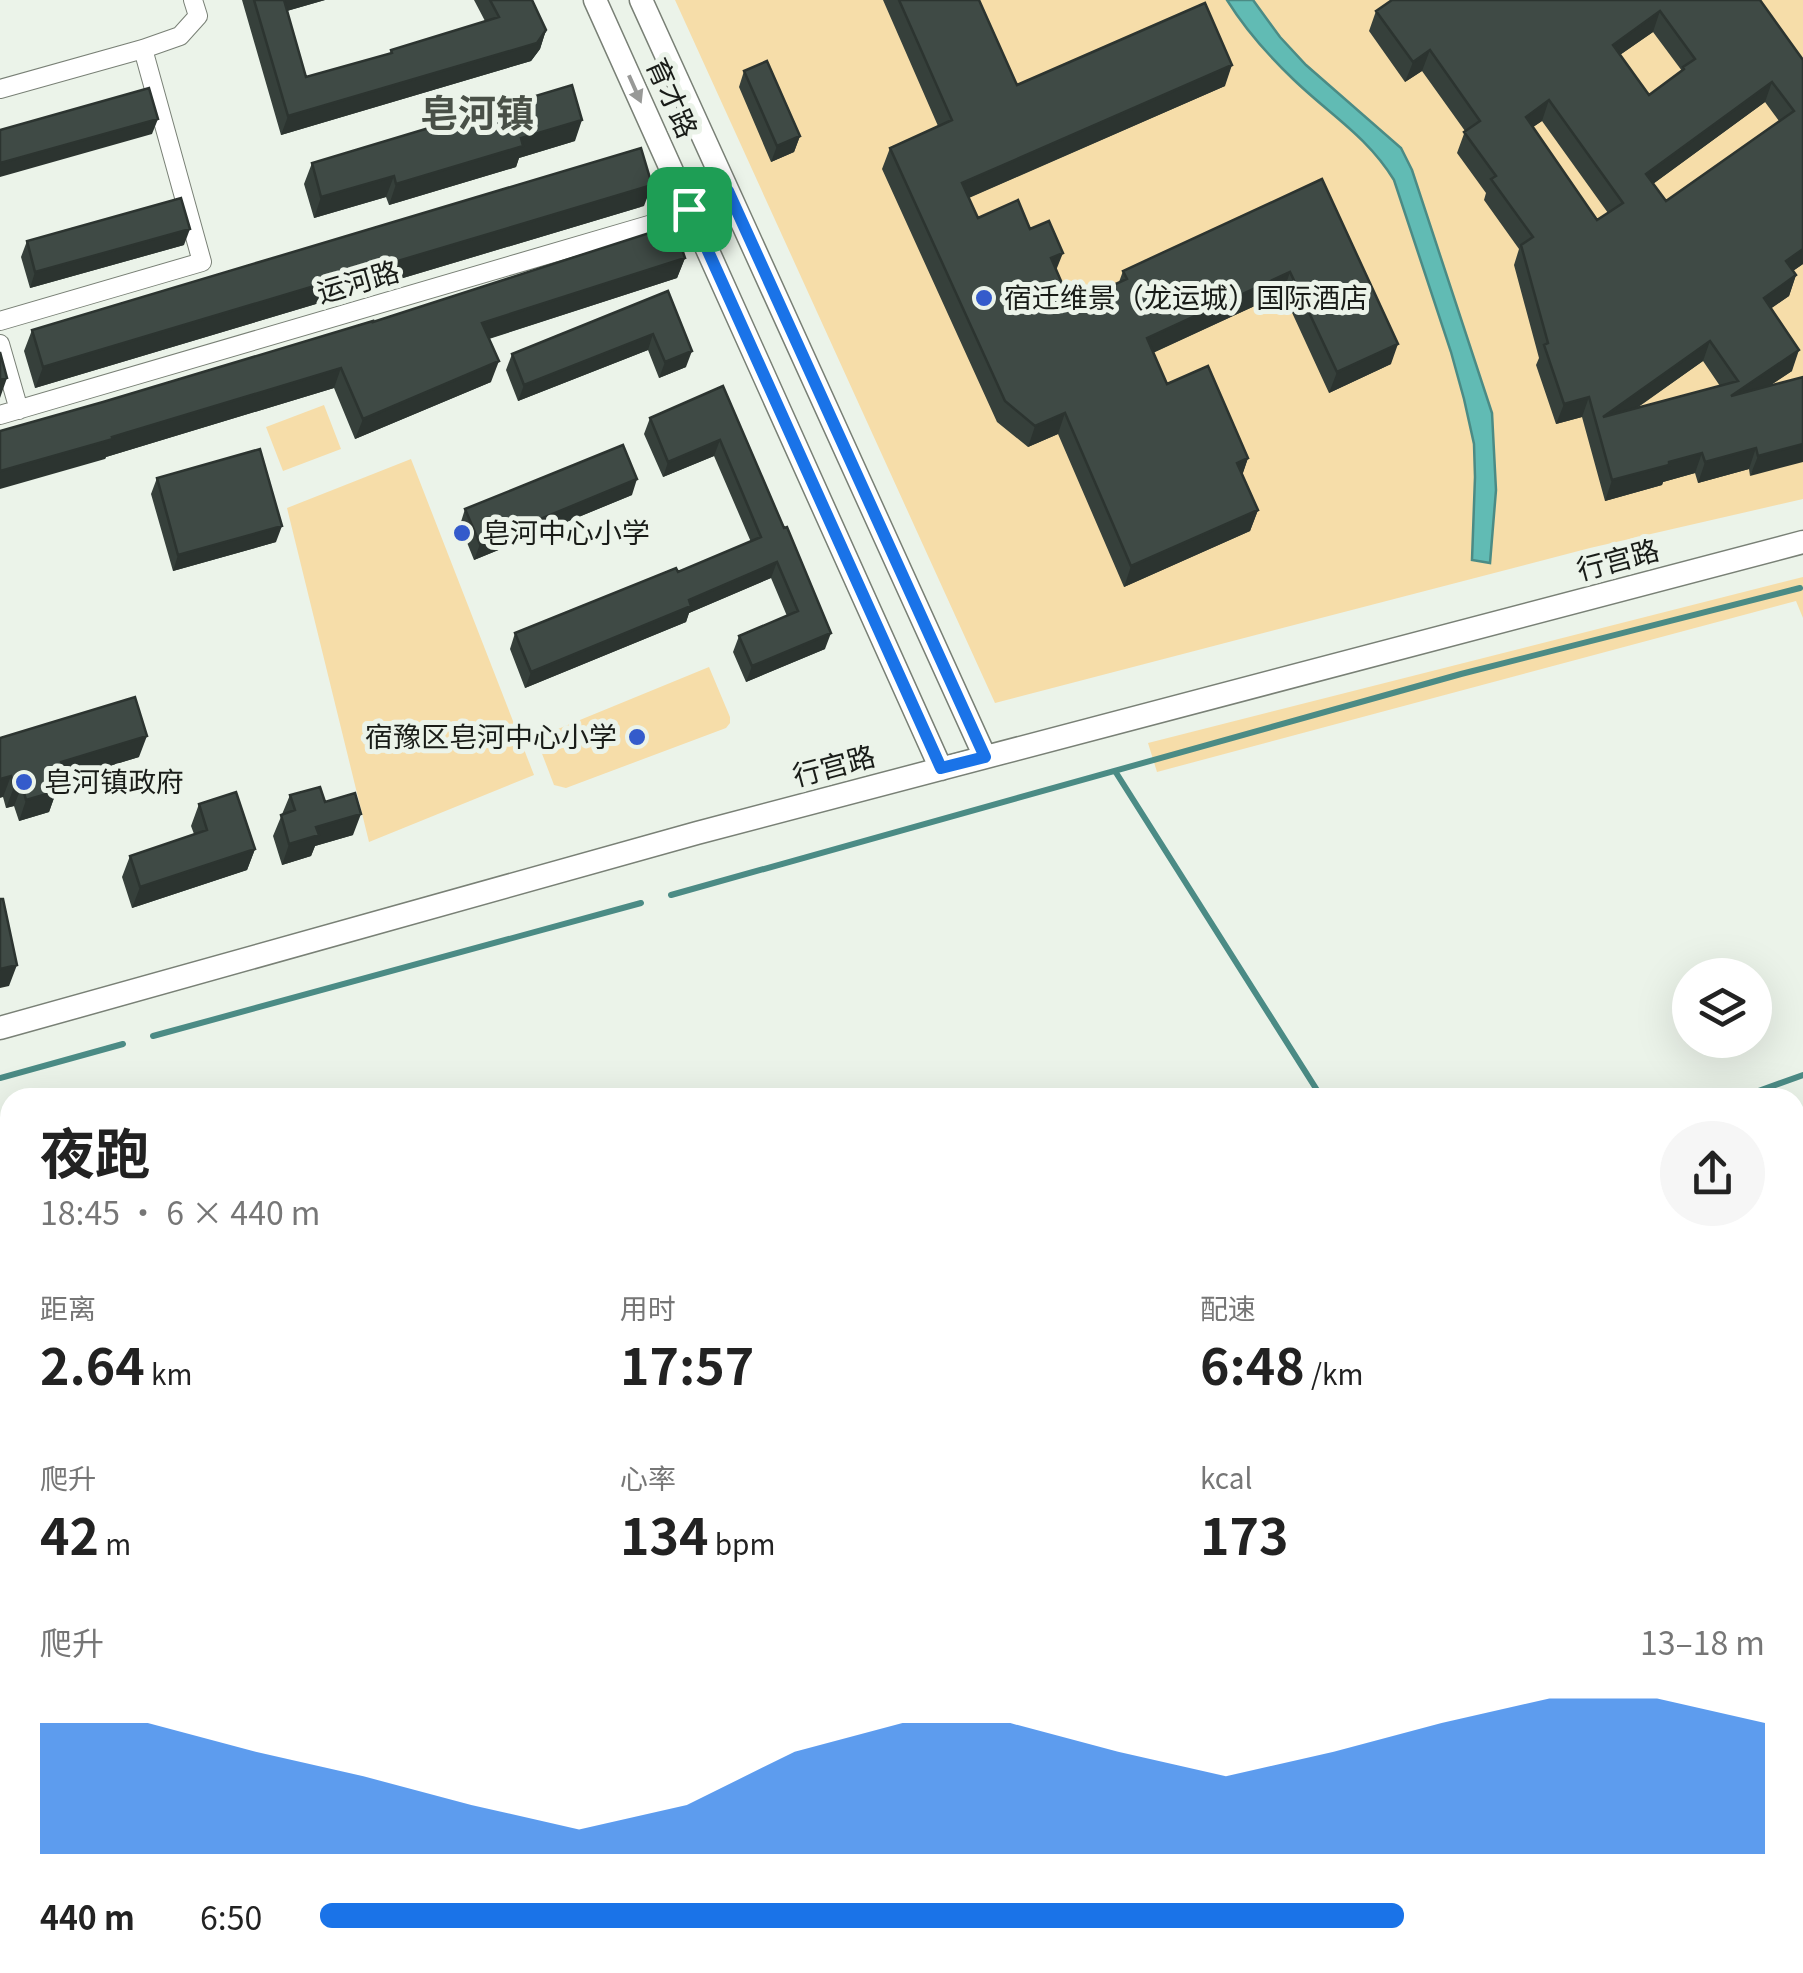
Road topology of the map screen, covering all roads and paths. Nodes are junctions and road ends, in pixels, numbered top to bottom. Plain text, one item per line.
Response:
1 (193, 0) edge
2 (595, 0) edge
3 (641, 0) edge
4 (143, 49) junction
5 (0, 89) edge
6 (728, 191) junction
7 (689, 209) junction
8 (0, 321) edge
9 (0, 344) edge
10 (19, 410) junction
11 (0, 415) edge
12 (1803, 542) edge
13 (985, 757) junction
14 (941, 768) junction
15 (0, 1028) edge

1 - 4 street
2 -> 7 main road, 育才路
3 - 6 main road, 育才路
4 - 5 street
4 - 8 street
6 - 7 street, 运河路
6 - 13 main road, 育才路
7 - 10 street, 运河路
7 - 14 main road, 育才路
9 - 10 street
10 - 11 street, 运河路
12 - 13 main road, 行宫路
13 - 14 main road, 行宫路
14 - 15 main road, 行宫路

